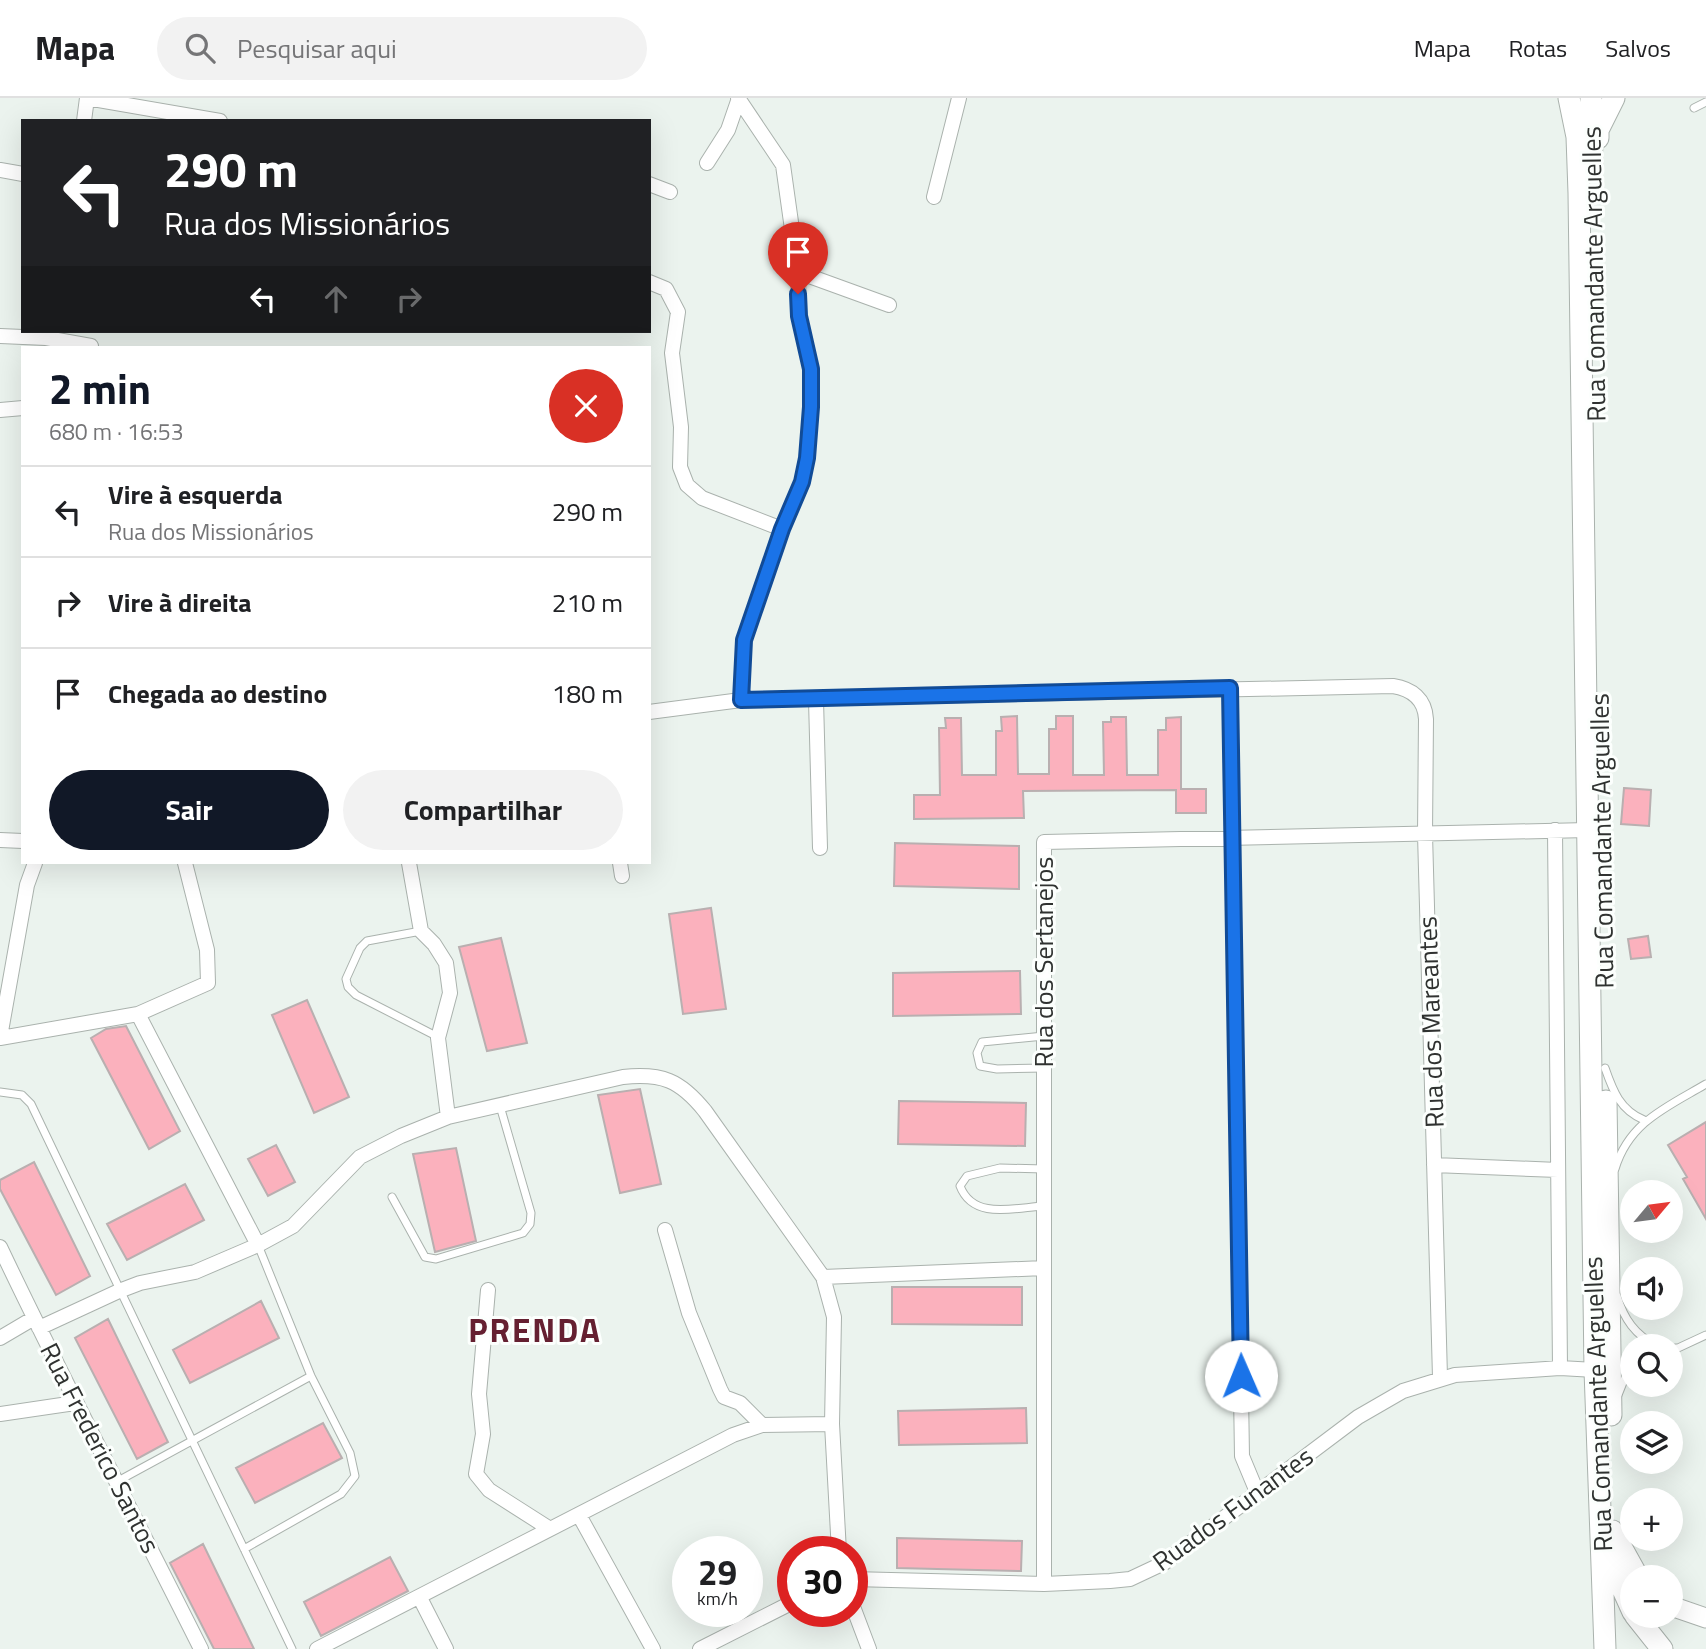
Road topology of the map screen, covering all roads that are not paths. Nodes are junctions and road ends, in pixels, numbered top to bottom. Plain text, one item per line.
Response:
1 (87, 98) edge
2 (958, 98) edge
3 (1558, 98) edge
4 (1569, 98) edge
5 (1591, 98) edge
6 (1615, 98) edge
7 (738, 100) edge
8 (1706, 102) edge
9 (1694, 108) dead end
10 (84, 119) edge
11 (208, 119) edge
12 (707, 163) dead end
13 (0, 170) edge
14 (21, 174) edge
15 (651, 185) edge
16 (670, 192) dead end
17 (1586, 193) junction
18 (934, 197) dead end
19 (797, 272) junction
20 (651, 283) edge
21 (889, 305) dead end
22 (0, 336) edge
23 (86, 346) edge
24 (21, 408) edge
25 (0, 410) edge
26 (782, 529) junction
27 (1230, 688) junction
28 (741, 700) junction
29 (816, 700) junction
30 (651, 712) edge
31 (1555, 830) junction
32 (1588, 830) junction
33 (1425, 834) junction
34 (1233, 838) junction
35 (0, 840) edge
36 (21, 841) edge
37 (820, 848) dead end
38 (35, 864) edge
39 (185, 864) edge
40 (409, 864) edge
41 (421, 931) junction
42 (138, 1014) junction
43 (1044, 1036) junction
44 (0, 1037) edge
45 (438, 1038) junction
46 (1044, 1068) junction
47 (1605, 1068) junction
48 (1706, 1084) edge
49 (0, 1092) edge
50 (500, 1106) junction
51 (448, 1117) junction
52 (1644, 1120) junction
53 (1434, 1165) junction
54 (1044, 1169) junction
55 (1559, 1170) junction
56 (392, 1197) dead end
57 (1608, 1203) junction
58 (1044, 1206) junction
59 (665, 1230) dead end
60 (258, 1245) junction
61 (0, 1247) edge
62 (1608, 1259) junction
63 (1044, 1268) junction
64 (823, 1277) junction
65 (488, 1290) dead end
66 (119, 1291) junction
67 (36, 1323) junction
68 (1639, 1334) edge
69 (1706, 1335) edge
70 (0, 1338) edge
71 (1683, 1346) edge
72 (1560, 1368) junction
73 (1595, 1370) junction
74 (311, 1376) junction
75 (1440, 1377) junction
76 (1620, 1390) edge
77 (75, 1403) junction
78 (0, 1414) edge
79 (1611, 1415) junction
80 (832, 1424) junction
81 (762, 1425) junction
82 (191, 1443) junction
83 (118, 1481) junction
84 (1257, 1492) junction
85 (579, 1515) junction
86 (550, 1529) junction
87 (1613, 1530) junction
88 (838, 1536) edge
89 (244, 1549) junction
90 (1632, 1565) edge
91 (868, 1579) edge
92 (1620, 1583) edge
93 (1044, 1584) junction
94 (419, 1598) junction
95 (777, 1610) edge
96 (1683, 1610) edge
97 (1706, 1618) edge
98 (861, 1627) edge
99 (1645, 1628) edge
100 (1605, 1648) edge
101 (201, 1649) edge
102 (292, 1649) edge
103 (317, 1649) edge
104 (446, 1649) edge
105 (653, 1649) edge
106 (700, 1649) edge
107 (869, 1649) edge
108 (1662, 1649) edge

1 - 10 street
1 - 11 street
2 - 18 street
3 - 17 main road
4 - 17 main road
5 - 17 main road, Rua Comandante Arguelles
6 - 17 main road
7 - 12 street
7 - 19 street
8 - 9 lane
13 - 14 street
15 - 16 street
17 - 32 main road, Rua Comandante Arguelles
17 - 47 main road, Rua Comandante Arguelles
19 - 21 street
19 - 26 street
20 - 26 street
22 - 23 street
24 - 25 street
26 - 28 street
27 - 29 street
27 - 33 street, Rua dos Mareantes
27 - 34 street
28 - 29 street
28 - 30 street
29 - 37 street
31 - 32 street, Rua dos Sertanejos
31 - 33 street, Rua dos Sertanejos
31 - 55 street
32 - 73 main road, Rua Comandante Arguelles
33 - 34 street, Rua dos Sertanejos
33 - 53 street, Rua dos Mareantes
34 - 43 street, Rua dos Sertanejos
34 - 84 street
35 - 36 street
38 - 44 street
39 - 42 street
40 - 41 street
41 - 45 street
41 - 45 lane
42 - 44 street
42 - 60 street
43 - 46 street, Rua dos Sertanejos
43 - 46 lane
45 - 51 street
46 - 54 street, Rua dos Sertanejos
47 - 52 lane
47 - 57 main road, Rua Comandante Arguelles
48 - 52 lane
49 - 66 lane
50 - 51 street
50 - 56 lane
50 - 64 street
51 - 60 street
52 - 57 lane
53 - 55 street
53 - 75 street, Rua dos Mareantes
54 - 58 street, Rua dos Sertanejos
54 - 58 lane
55 - 72 street
57 - 62 main road, Rua Comandante Arguelles
58 - 63 street, Rua dos Sertanejos
59 - 81 street
60 - 66 street
60 - 74 lane
61 - 67 street, Rua Frederico Santos
62 - 68 lane
62 - 79 main road, Rua Comandante Arguelles
63 - 64 street
63 - 93 street, Rua dos Sertanejos
64 - 80 street
65 - 86 street
66 - 67 street
66 - 82 lane
67 - 70 street
67 - 77 street, Rua Frederico Santos
69 - 71 lane
72 - 73 street, Ruados Funantes
72 - 75 street, Ruados Funantes
73 - 100 main road, Rua Comandante Arguelles
74 - 82 lane
74 - 89 lane
75 - 84 street, Ruados Funantes
76 - 79 lane
77 - 78 street
77 - 83 street, Rua Frederico Santos
79 - 87 main road, Rua Comandante Arguelles
80 - 81 street
80 - 88 street
81 - 85 street
82 - 83 lane
82 - 89 lane
83 - 101 street, Rua Frederico Santos
84 - 93 street, Ruados Funantes
85 - 86 street
85 - 105 street
86 - 94 street
87 - 90 main road, Rua Comandante Arguelles
87 - 92 main road
89 - 102 lane
91 - 93 street, Ruados Funantes
94 - 103 street
94 - 104 street
95 - 106 street
96 - 97 main road
98 - 107 street
99 - 108 main road

